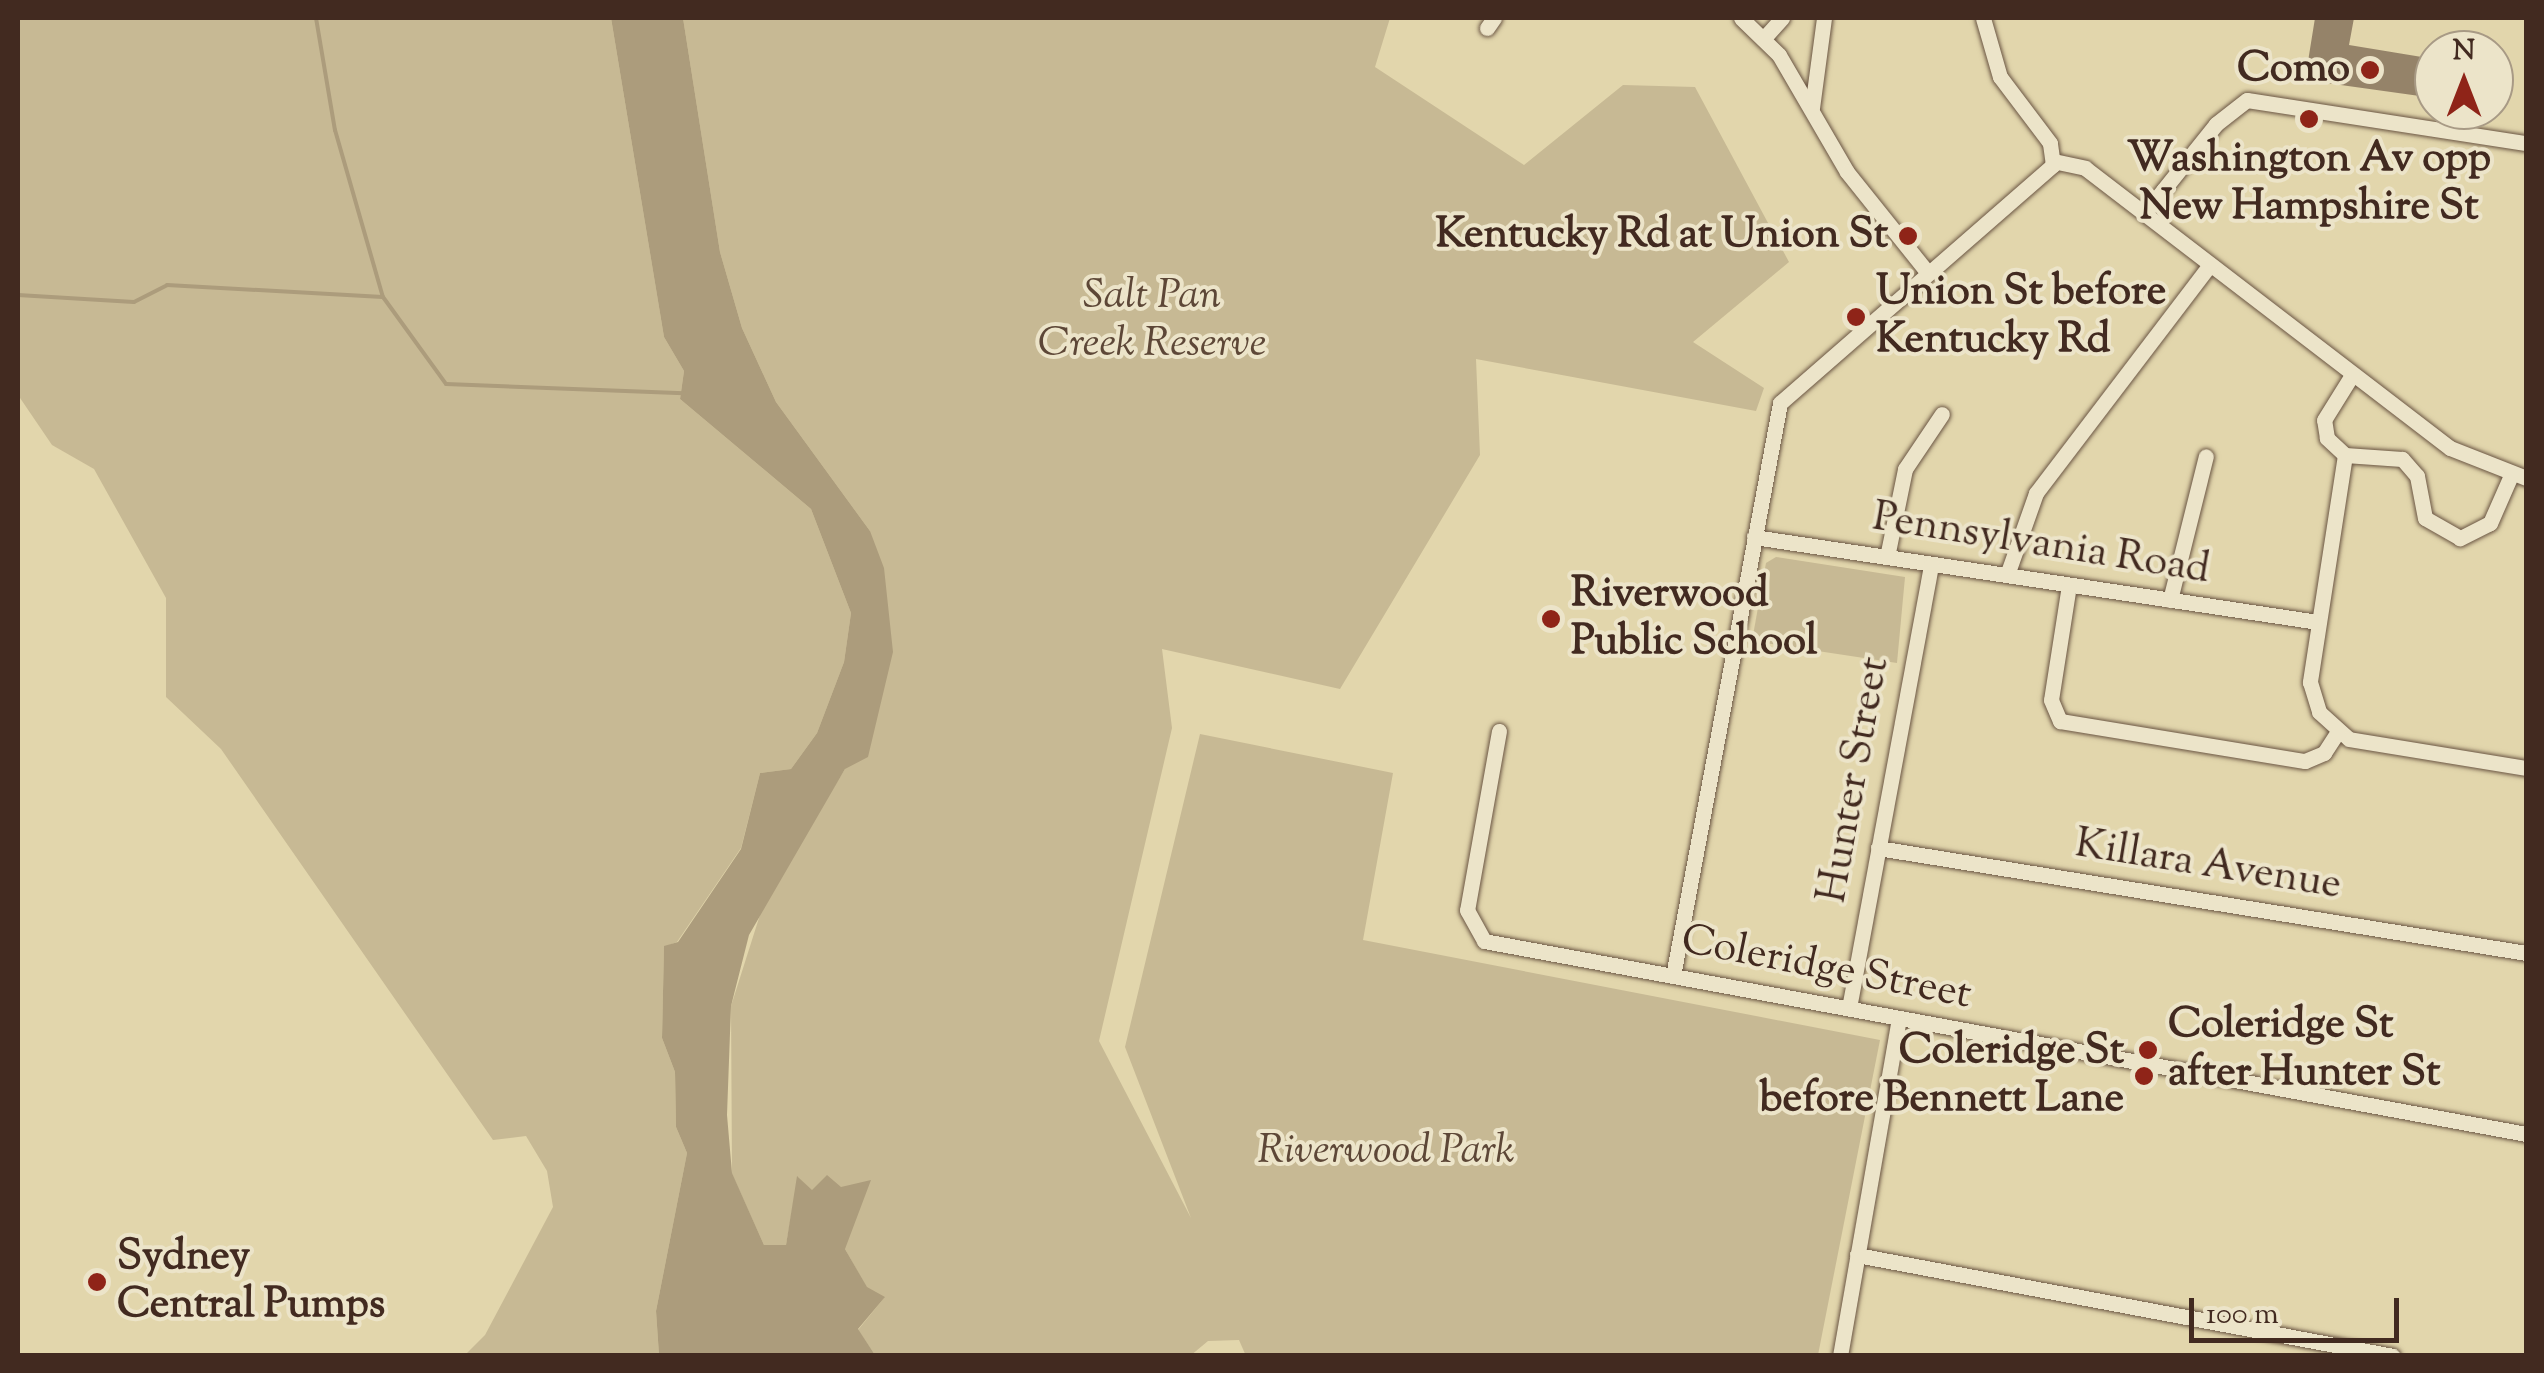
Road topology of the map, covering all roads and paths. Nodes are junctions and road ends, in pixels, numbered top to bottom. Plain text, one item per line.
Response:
1 (1742, 18) edge
2 (1782, 18) edge
3 (1824, 18) edge
4 (1984, 18) edge
5 (1764, 38) junction
6 (1812, 108) junction
7 (2526, 142) edge
8 (2053, 162) junction
9 (2165, 186) junction
10 (2144, 214) junction
11 (2180, 242) junction
12 (2210, 265) junction
13 (1928, 273) junction
14 (2352, 375) junction
15 (1942, 414) dead end
16 (2345, 455) junction
17 (2206, 456) dead end
18 (2519, 475) edge
19 (1754, 537) junction
20 (1887, 557) junction
21 (1930, 564) junction
22 (2006, 575) junction
23 (2069, 585) junction
24 (2170, 600) junction
25 (2318, 622) junction
26 (1499, 732) dead end
27 (2338, 733) junction
28 (2526, 768) edge
29 (1878, 848) junction
30 (2526, 953) edge
31 (1674, 976) junction
32 (1849, 1008) junction
33 (1899, 1018) junction
34 (2526, 1134) edge
35 (1858, 1255) junction
36 (1840, 1356) edge
37 (2393, 1356) edge

1 - 5 street
2 - 5 street
3 - 6 street
4 - 8 street
5 - 6 street
6 - 13 street
7 - 9 street
8 - 10 street
8 - 13 street
9 - 10 street
9 - 11 street
10 - 11 street
11 - 12 street
12 - 14 street
12 - 22 street
13 - 19 street
14 - 16 street
14 - 18 street
15 - 20 street
16 - 18 street
16 - 25 street
17 - 24 street
19 - 20 street, Pennsylvania Road
19 - 31 street
20 - 21 street, Pennsylvania Road
21 - 22 street, Pennsylvania Road
21 - 29 street, Hunter Street
22 - 23 street, Pennsylvania Road
23 - 24 street, Pennsylvania Road
23 - 27 street
24 - 25 street, Pennsylvania Road
25 - 27 street
26 - 31 street, Coleridge Street
27 - 28 street
29 - 30 street, Killara Avenue
29 - 32 street, Hunter Street
31 - 32 street, Coleridge Street
32 - 33 street, Coleridge Street
33 - 34 street, Coleridge Street
33 - 35 street
35 - 36 street
35 - 37 street

